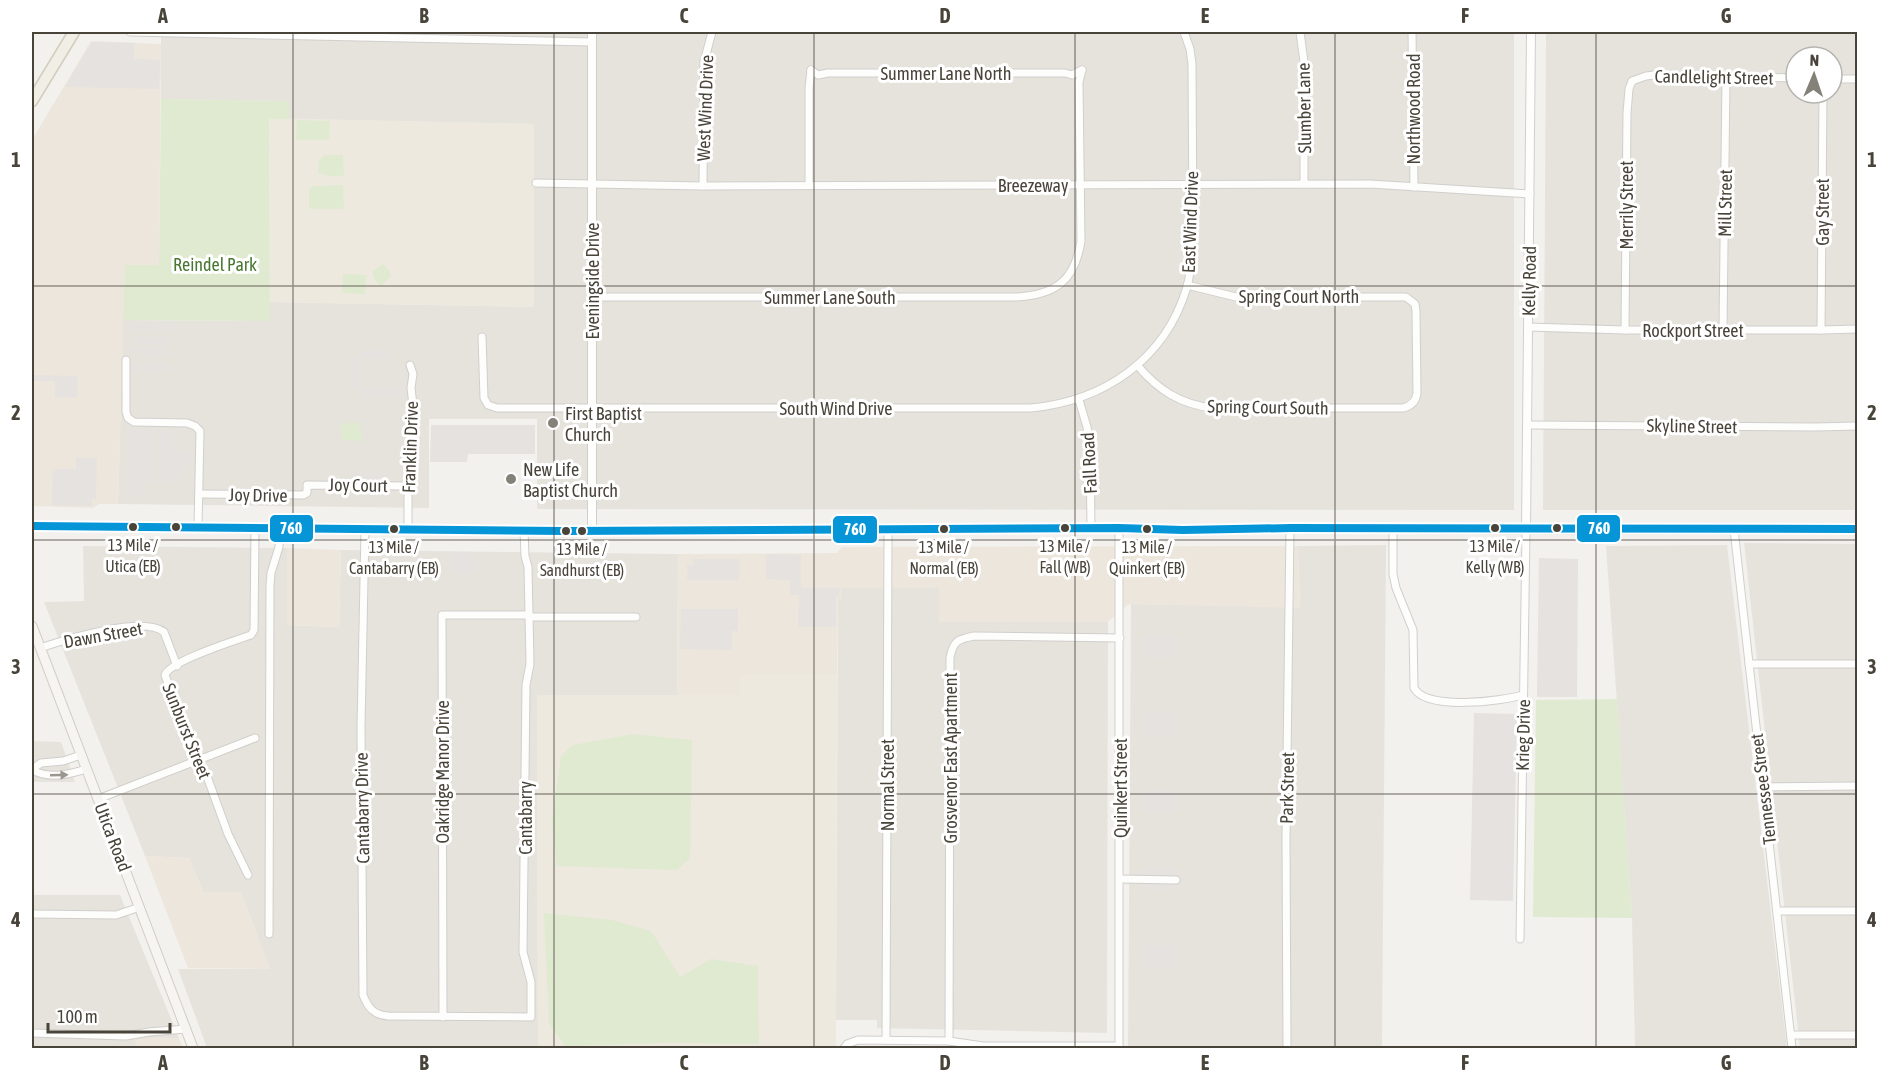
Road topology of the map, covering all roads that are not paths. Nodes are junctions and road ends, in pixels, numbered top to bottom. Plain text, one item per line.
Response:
1 (74, 32) edge
2 (130, 32) edge
3 (592, 32) edge
4 (712, 32) edge
5 (1184, 32) edge
6 (1300, 32) edge
7 (1412, 32) edge
8 (1531, 32) edge
9 (592, 42) junction
10 (1726, 76) junction
11 (1784, 78) edge
12 (1632, 81) joint
13 (32, 100) edge
14 (1823, 105) edge
15 (536, 183) dead end
16 (1304, 184) junction
17 (592, 185) junction
18 (809, 185) junction
19 (1081, 185) junction
20 (1193, 185) junction
21 (704, 186) junction
22 (1414, 187) junction
23 (1530, 194) junction
24 (1187, 285) junction
25 (592, 297) junction
26 (1528, 327) junction
27 (1857, 329) edge
28 (1625, 330) junction
29 (1724, 330) junction
30 (1821, 330) junction
31 (482, 338) dead end
32 (126, 360) dead end
33 (410, 365) dead end
34 (1137, 365) junction
35 (1078, 399) junction
36 (1412, 405) joint
37 (592, 409) junction
38 (1527, 425) junction
39 (1857, 426) edge
40 (308, 485) joint
41 (408, 486) junction
42 (200, 494) junction
43 (32, 526) edge
44 (198, 528) junction
45 (1119, 528) junction
46 (1290, 528) junction
47 (255, 529) junction
48 (280, 529) junction
49 (1091, 529) junction
50 (1734, 529) junction
51 (1857, 529) edge
52 (365, 530) junction
53 (408, 530) junction
54 (888, 530) junction
55 (1393, 530) junction
56 (1526, 530) junction
57 (524, 531) junction
58 (592, 531) junction
59 (529, 616) junction
60 (636, 617) dead end
61 (32, 626) edge
62 (1120, 638) junction
63 (40, 648) junction
64 (1749, 664) junction
65 (1857, 664) edge
66 (177, 666) junction
67 (1523, 695) junction
68 (255, 738) dead end
69 (81, 755) junction
70 (196, 760) junction
71 (32, 769) edge
72 (86, 769) junction
73 (1763, 786) junction
74 (1857, 786) edge
75 (98, 799) junction
76 (248, 875) dead end
77 (1120, 879) junction
78 (1176, 880) dead end
79 (140, 907) junction
80 (1777, 911) junction
81 (1857, 911) edge
82 (32, 914) edge
83 (269, 934) dead end
84 (1520, 939) dead end
85 (443, 1017) junction
86 (186, 1029) junction
87 (32, 1033) edge
88 (1791, 1035) junction
89 (1857, 1035) edge
90 (886, 1040) junction
91 (949, 1041) junction
92 (846, 1046) edge
93 (983, 1047) edge
94 (1119, 1047) edge
95 (194, 1048) edge
96 (1287, 1048) edge
97 (1792, 1048) edge

1 - 13 main road
2 - 9 street
3 - 9 street, Eveningside Drive
4 - 21 street, West Wind Drive
5 - 20 street, East Wind Drive
6 - 16 street, Slumber Lane
7 - 22 street, Northwood Road
8 - 23 street, Kelly Road
9 - 17 street, Eveningside Drive
10 - 11 street, Candlelight Street
10 - 12 street, Candlelight Street
10 - 29 street, Mill Street
12 - 28 street, Merrily Street
14 - 30 street, Gay Street
15 - 17 street, Breezeway
16 - 20 street, Breezeway
16 - 22 street, Breezeway
17 - 21 street, Breezeway
17 - 25 street, Eveningside Drive
18 - 19 street, Breezeway
18 - 19 street, Summer Lane North
18 - 21 street, Breezeway
19 - 20 street, Breezeway
19 - 25 street, Summer Lane South
20 - 24 street, East Wind Drive
22 - 23 street, Breezeway
23 - 26 street, Kelly Road
24 - 34 street, East Wind Drive
24 - 36 street, Spring Court North
25 - 37 street, Eveningside Drive
26 - 28 street, Rockport Street
26 - 38 street, Kelly Road
27 - 30 street, Rockport Street
28 - 29 street, Rockport Street
29 - 30 street, Rockport Street
31 - 37 street, South Wind Drive
32 - 42 street
33 - 41 street, Franklin Drive
34 - 35 street, East Wind Drive
34 - 36 street, Spring Court South
35 - 37 street, South Wind Drive
35 - 49 street, Fall Road
37 - 58 street, Eveningside Drive
38 - 39 street, Skyline Street
38 - 56 street, Kelly Road
40 - 41 street, Joy Court
40 - 42 street, Joy Drive
41 - 53 street, Franklin Drive
42 - 44 street
43 - 44 main road
44 - 47 main road
45 - 46 main road
45 - 49 main road
45 - 62 street, Quinkert Street
46 - 55 main road
46 - 96 street, Park Street
47 - 48 main road
47 - 66 street, Sunburst Street
48 - 52 main road
48 - 83 street
49 - 54 main road
50 - 51 main road
50 - 56 main road
50 - 64 street, Tennessee Street
52 - 53 main road
52 - 85 street, Cantabarry Drive
53 - 57 main road
54 - 58 main road
54 - 90 street, Normal Street
55 - 56 main road
55 - 67 street
56 - 67 street, Krieg Drive
57 - 58 main road
57 - 59 street, Cantabarry
59 - 60 street
59 - 85 street, Oakridge Manor Drive
59 - 85 street, Cantabarry
61 - 63 main road, Utica Road
62 - 77 street, Quinkert Street
62 - 91 street, Grosvenor East Apartment
63 - 66 street, Dawn Street
63 - 69 main road, Utica Road
64 - 65 street
64 - 73 street, Tennessee Street
66 - 70 street, Sunburst Street
67 - 84 street, Krieg Drive
68 - 70 street
69 - 71 street
69 - 72 main road, Utica Road
70 - 75 street
70 - 76 street, Sunburst Street
71 -> 72 street
72 - 75 main road, Utica Road
73 - 74 street
73 - 80 street, Tennessee Street
75 - 79 main road, Utica Road
77 - 78 street
77 - 94 street, Quinkert Street
79 - 82 street
79 - 86 main road, Utica Road
80 - 81 street
80 - 88 street, Tennessee Street
86 - 87 street
86 - 95 main road, Utica Road
88 - 89 street
88 - 97 street, Tennessee Street
90 - 91 street
90 - 92 street
91 - 93 street
93 - 94 street

